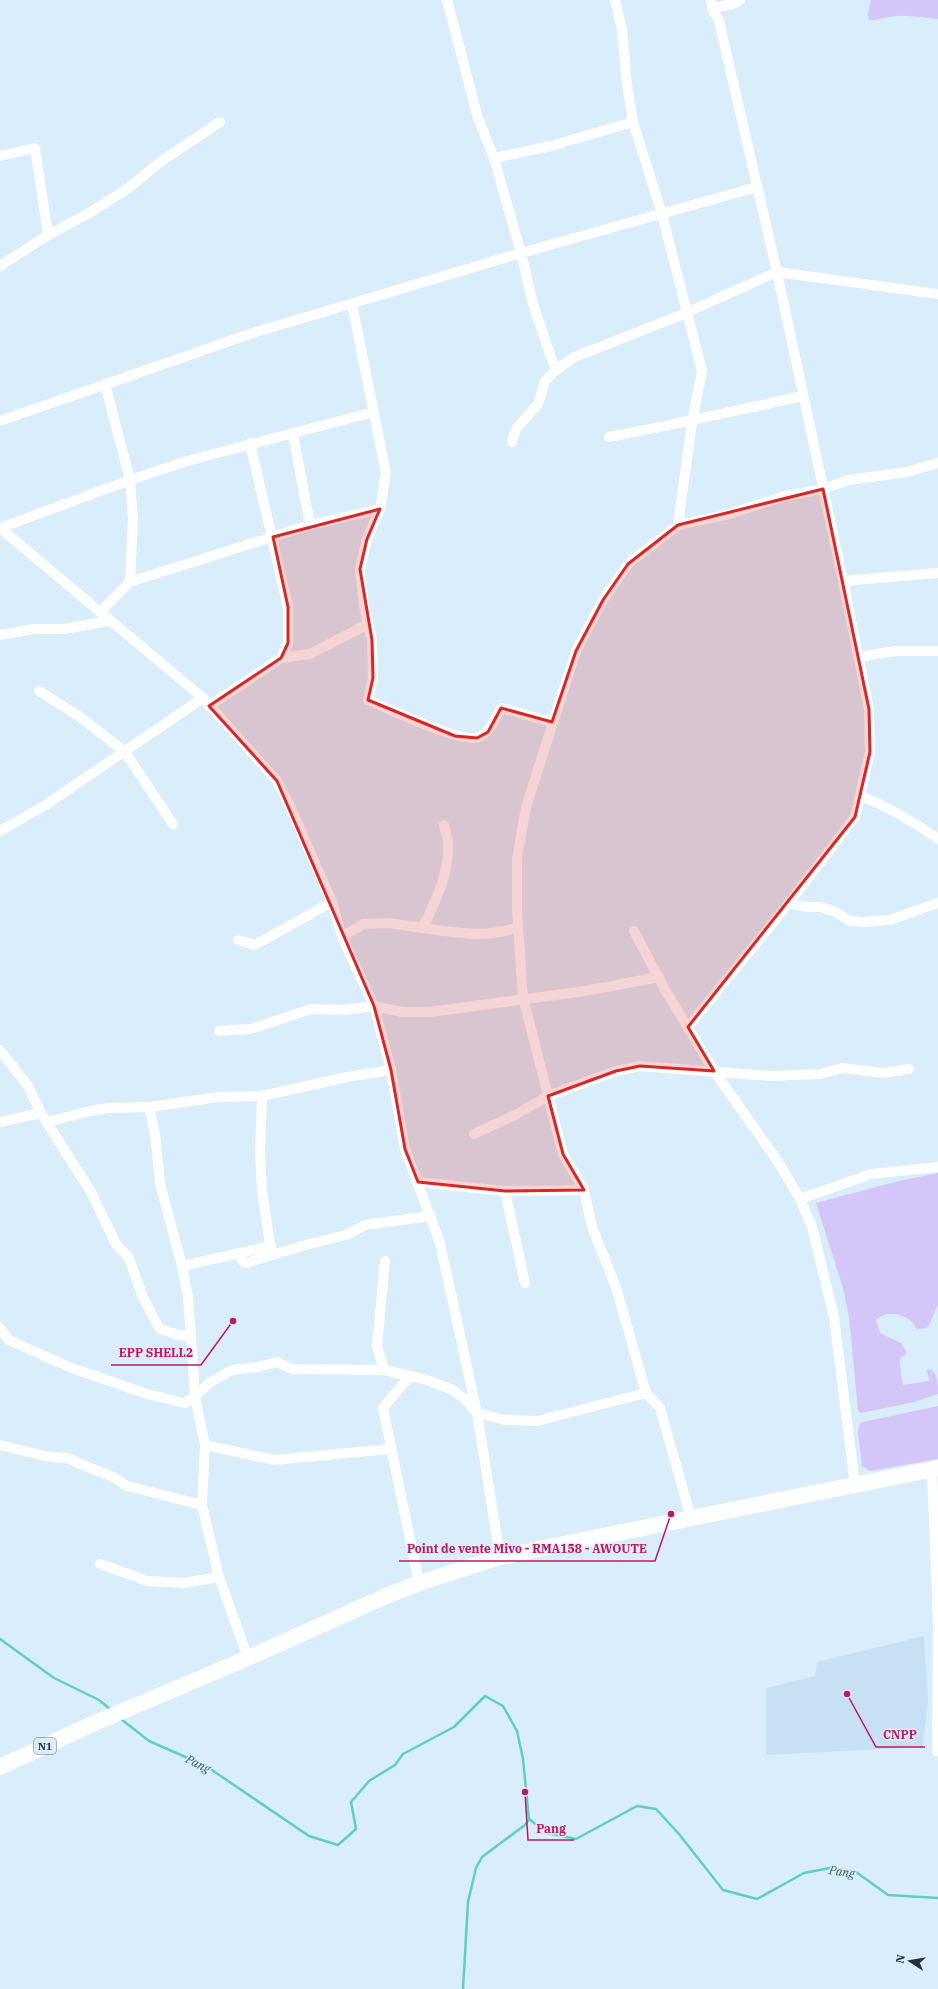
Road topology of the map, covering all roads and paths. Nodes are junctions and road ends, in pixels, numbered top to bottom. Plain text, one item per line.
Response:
1 (447, 0) edge
2 (614, 0) edge
3 (740, 0) edge
4 (712, 4) edge
5 (220, 122) dead end
6 (633, 122) junction
7 (0, 156) edge
8 (494, 158) junction
9 (757, 187) junction
10 (662, 214) junction
11 (48, 236) junction
12 (521, 253) junction
13 (0, 266) edge
14 (778, 272) junction
15 (938, 294) edge
16 (352, 304) junction
17 (686, 313) junction
18 (557, 369) junction
19 (105, 384) junction
20 (804, 396) junction
21 (374, 412) junction
22 (0, 421) edge
23 (692, 422) junction
24 (293, 434) junction
25 (609, 437) dead end
26 (512, 442) dead end
27 (250, 443) junction
28 (938, 463) edge
29 (130, 480) junction
30 (823, 488) junction
31 (380, 509) junction
32 (310, 525) junction
33 (678, 525) junction
34 (0, 528) edge
35 (273, 537) junction
36 (938, 574) edge
37 (843, 581) junction
38 (130, 582) junction
39 (100, 612) junction
40 (109, 621) junction
41 (368, 624) junction
42 (0, 635) edge
43 (938, 651) edge
44 (858, 657) junction
45 (281, 658) junction
46 (39, 691) dead end
47 (206, 702) junction
48 (552, 722) junction
49 (125, 752) junction
50 (861, 796) junction
51 (173, 824) dead end
52 (444, 825) dead end
53 (0, 831) edge
54 (938, 839) edge
55 (332, 902) junction
56 (789, 903) junction
57 (938, 903) edge
58 (518, 927) junction
59 (423, 928) junction
60 (634, 931) dead end
61 (342, 937) junction
62 (238, 940) dead end
63 (659, 977) junction
64 (523, 998) junction
65 (374, 1006) junction
66 (688, 1027) junction
67 (219, 1031) dead end
68 (0, 1050) edge
69 (909, 1069) dead end
70 (391, 1070) junction
71 (714, 1071) junction
72 (262, 1096) junction
73 (548, 1096) junction
74 (149, 1107) junction
75 (42, 1113) junction
76 (0, 1122) edge
77 (47, 1122) junction
78 (474, 1134) dead end
79 (938, 1167) edge
80 (418, 1182) junction
81 (584, 1190) junction
82 (504, 1191) junction
83 (800, 1199) junction
84 (431, 1216) junction
85 (271, 1250) junction
86 (385, 1261) dead end
87 (182, 1266) junction
88 (525, 1283) dead end
89 (0, 1328) edge
90 (191, 1336) junction
91 (384, 1370) junction
92 (410, 1376) junction
93 (646, 1393) junction
94 (195, 1397) junction
95 (477, 1413) junction
96 (0, 1445) edge
97 (206, 1445) junction
98 (391, 1449) junction
99 (935, 1469) edge
100 (855, 1485) junction
101 (202, 1504) junction
102 (691, 1518) junction
103 (500, 1557) junction
104 (100, 1564) dead end
105 (220, 1577) junction
106 (419, 1583) junction
107 (248, 1658) junction
108 (937, 1751) dead end
109 (0, 1767) edge

1 - 8 street
2 - 6 street
3 - 4 street
4 - 9 street
5 - 11 street
6 - 8 street
6 - 10 street
7 - 11 street
8 - 12 street
9 - 10 street
9 - 14 street
10 - 12 street
10 - 17 street
11 - 13 street
12 - 16 street
12 - 18 street
14 - 15 street
14 - 17 street
14 - 20 street
16 - 19 street
16 - 21 street
17 - 18 street
17 - 23 street
18 - 26 street
19 - 22 street
19 - 29 street
20 - 23 street
20 - 30 street
21 - 24 street
21 - 31 street
23 - 25 street
23 - 33 street
24 - 27 street
24 - 32 street
27 - 29 street
27 - 35 street
28 - 30 street
29 - 34 street
29 - 38 street
30 - 33 street
30 - 37 street
31 - 32 street
31 - 41 street
32 - 35 street
33 - 48 street
34 - 39 street
35 - 38 street
35 - 45 street
36 - 37 street
37 - 44 street
38 - 39 street
39 - 40 street
40 - 42 street
40 - 47 street
41 - 45 street
41 - 48 street
43 - 44 street
44 - 50 street
45 - 47 street
46 - 49 street
47 - 49 street
47 - 55 street
48 - 58 street
49 - 51 street
49 - 53 street
50 - 54 street
50 - 56 street
52 - 59 street
55 - 61 street
55 - 62 street
56 - 57 street
56 - 66 street
58 - 59 street
58 - 64 street
59 - 61 street
60 - 63 street
61 - 65 street
63 - 64 street
63 - 66 street
64 - 65 street
64 - 73 street
65 - 67 street
65 - 70 street
66 - 71 street
68 - 75 street
69 - 71 street
70 - 72 street
70 - 80 street
71 - 73 street
71 - 83 street
72 - 74 street
72 - 85 street
73 - 78 street
73 - 81 street
74 - 77 street
74 - 87 street
75 - 76 street
75 - 77 street
77 - 90 street
79 - 83 street
80 - 82 street
80 - 84 street
81 - 82 street
81 - 93 street
82 - 88 street
83 - 100 street
84 - 85 street
84 - 95 street
85 - 87 street
86 - 91 street
87 - 90 street
89 - 94 street
90 - 94 street
91 - 92 street
91 - 94 street
92 - 95 street
92 - 98 street
93 - 95 street
93 - 102 street
94 - 97 street
95 - 103 street
96 - 101 street
97 - 98 street
97 - 101 street
98 - 106 street
99 - 100 highway, N1
99 - 108 street
100 - 102 highway, N1
101 - 105 street
102 - 103 highway, N1
103 - 106 highway, N1
104 - 105 street
105 - 107 street
106 - 107 highway, N1
107 - 109 highway, N1

